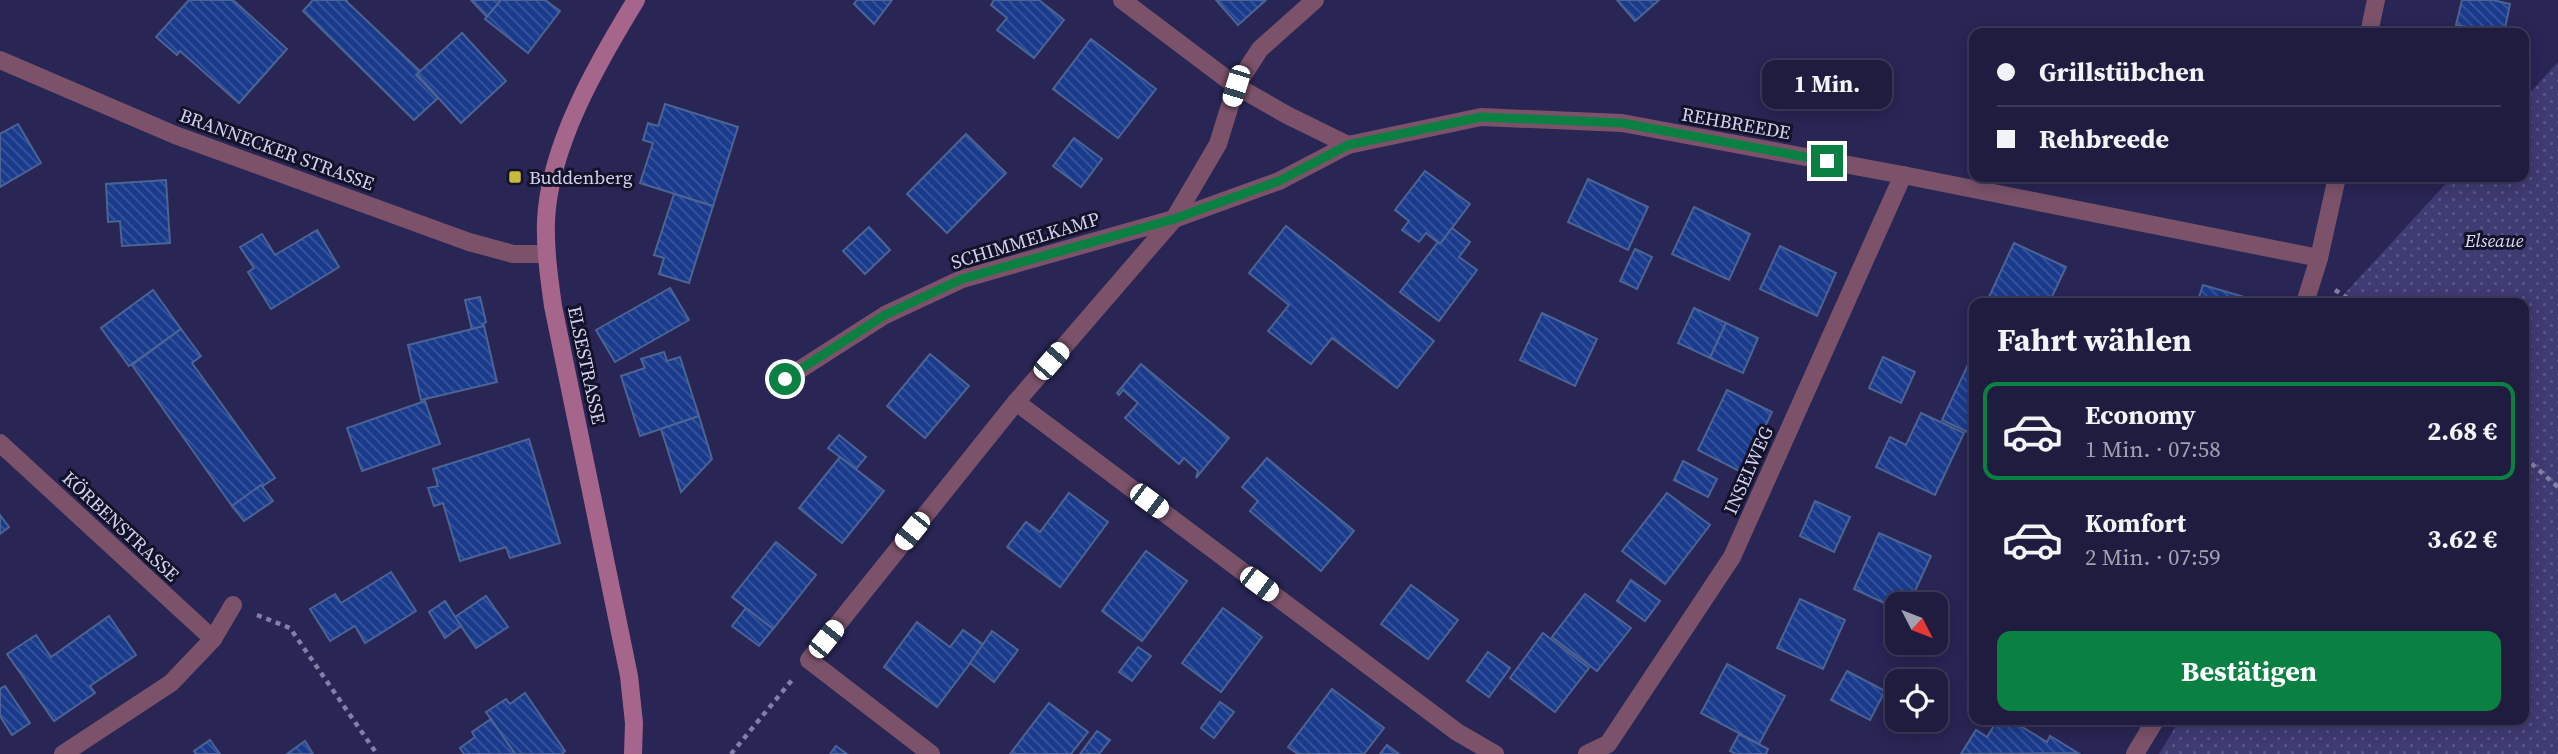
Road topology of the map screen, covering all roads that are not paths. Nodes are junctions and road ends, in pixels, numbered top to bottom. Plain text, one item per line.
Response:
1 (636, 0) edge
2 (1122, 0) edge
3 (1315, 0) edge
4 (2376, 0) edge
5 (2370, 28) edge
6 (0, 61) edge
7 (1236, 86) junction
8 (1348, 145) junction
9 (1903, 175) junction
10 (2336, 182) edge
11 (1174, 219) junction
12 (546, 254) junction
13 (2319, 258) junction
14 (2307, 298) edge
15 (785, 379) dead end
16 (1016, 402) junction
17 (0, 443) edge
18 (233, 605) road end
19 (213, 639) junction
20 (2152, 725) edge
21 (63, 754) edge
22 (633, 754) edge
23 (931, 754) edge
24 (1495, 754) edge
25 (1587, 754) edge
26 (2135, 754) edge

1 - 12 main road, ELSESTRASSE
2 - 7 street
3 - 7 street
4 - 5 street
6 - 12 street, BRANNECKER STRASSE
7 - 8 street
7 - 11 street
8 - 9 street, REHBREEDE
8 - 11 street, REHBREEDE
9 - 13 street, REHBREEDE
9 - 25 street, INSELWEG
10 - 13 street
11 - 15 street, SCHIMMELKAMP
11 - 16 street
12 - 22 main road, ELSESTRASSE
13 - 14 street
16 - 23 street
16 - 24 street
17 - 19 street, KÖRBENSTRASSE
18 - 19 street
19 - 21 street
20 - 26 street

